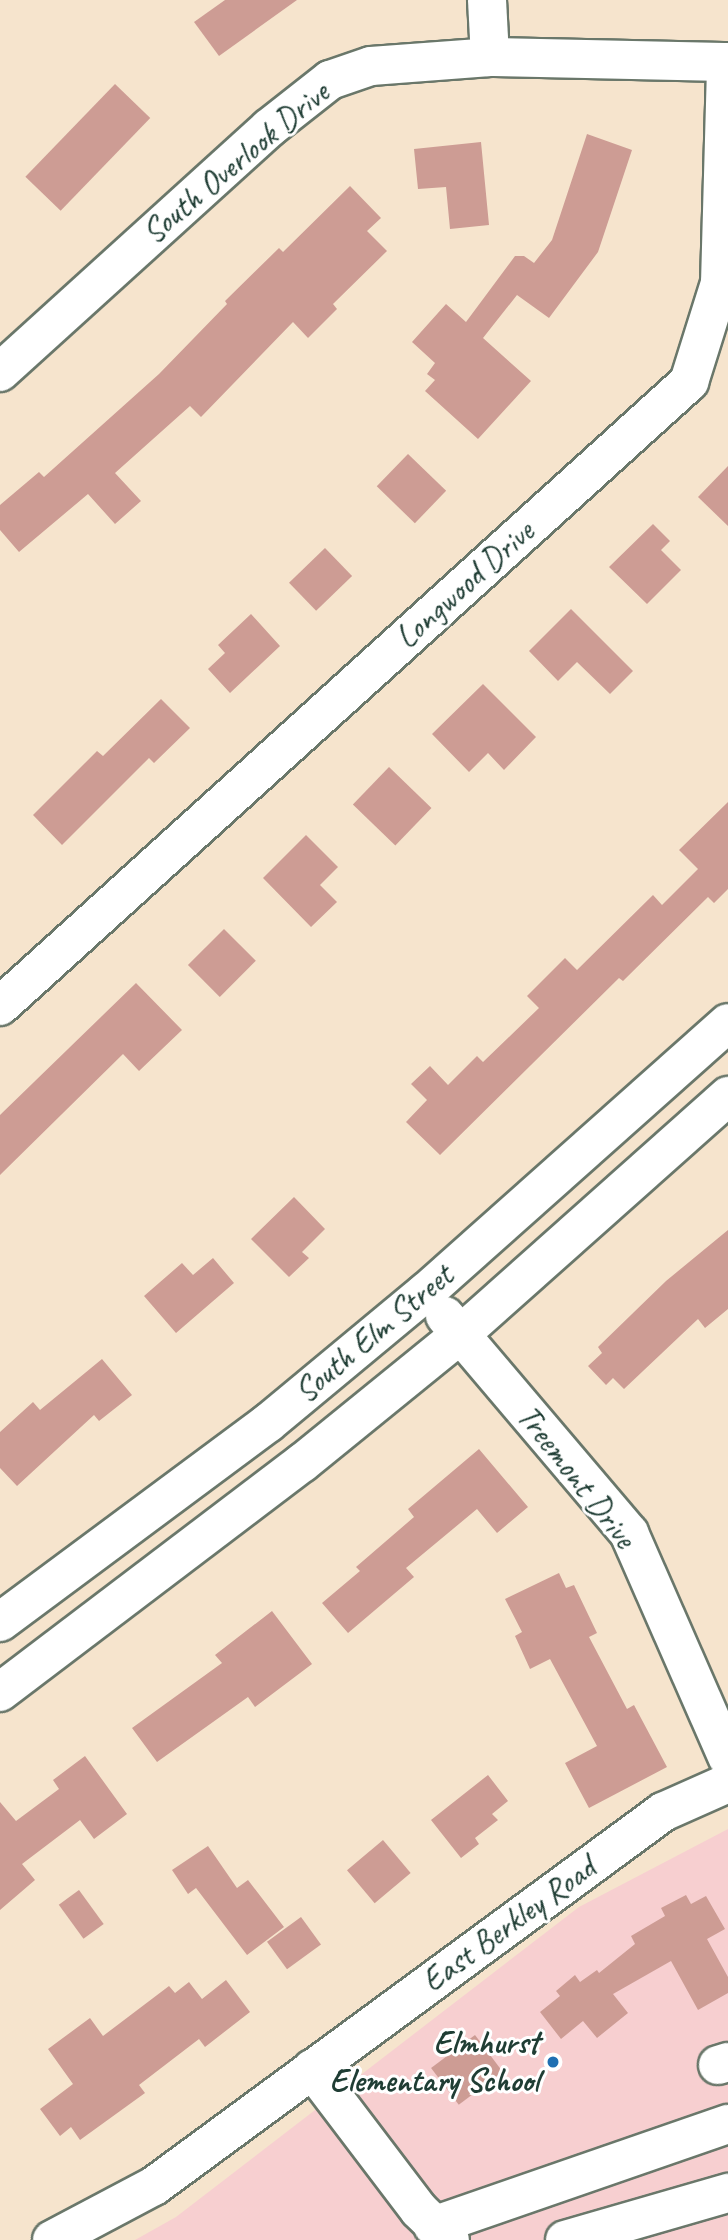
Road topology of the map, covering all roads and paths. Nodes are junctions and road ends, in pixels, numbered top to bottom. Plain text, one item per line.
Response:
1 (487, 0) edge
2 (491, 57) junction
3 (727, 62) edge
4 (0, 372) edge
5 (0, 1006) edge
6 (728, 1023) edge
7 (728, 1096) edge
8 (426, 1292) junction
9 (461, 1334) junction
10 (107, 1544) junction
11 (139, 1586) junction
12 (0, 1622) edge
13 (0, 1692) edge
14 (728, 1758) edge
15 (728, 1783) edge
16 (312, 2069) junction
17 (728, 2124) edge
18 (728, 2193) edge
19 (441, 2233) edge
20 (52, 2240) edge
21 (565, 2240) edge

1 - 2 street
2 - 3 street, South Overlook Drive
2 - 4 street, South Overlook Drive
3 - 5 street, Longwood Drive
6 - 8 street, South Elm Street
7 - 9 street, South Elm Street
8 - 9 street, Treemont Drive
8 - 10 street, South Elm Street
9 - 11 street, South Elm Street
9 - 14 street, Treemont Drive
10 - 11 street
10 - 12 street, South Elm Street
11 - 13 street, South Elm Street
15 - 16 street, East Berkley Road
16 - 19 street
16 - 20 street, East Berkley Road
17 - 19 street
18 - 21 street

